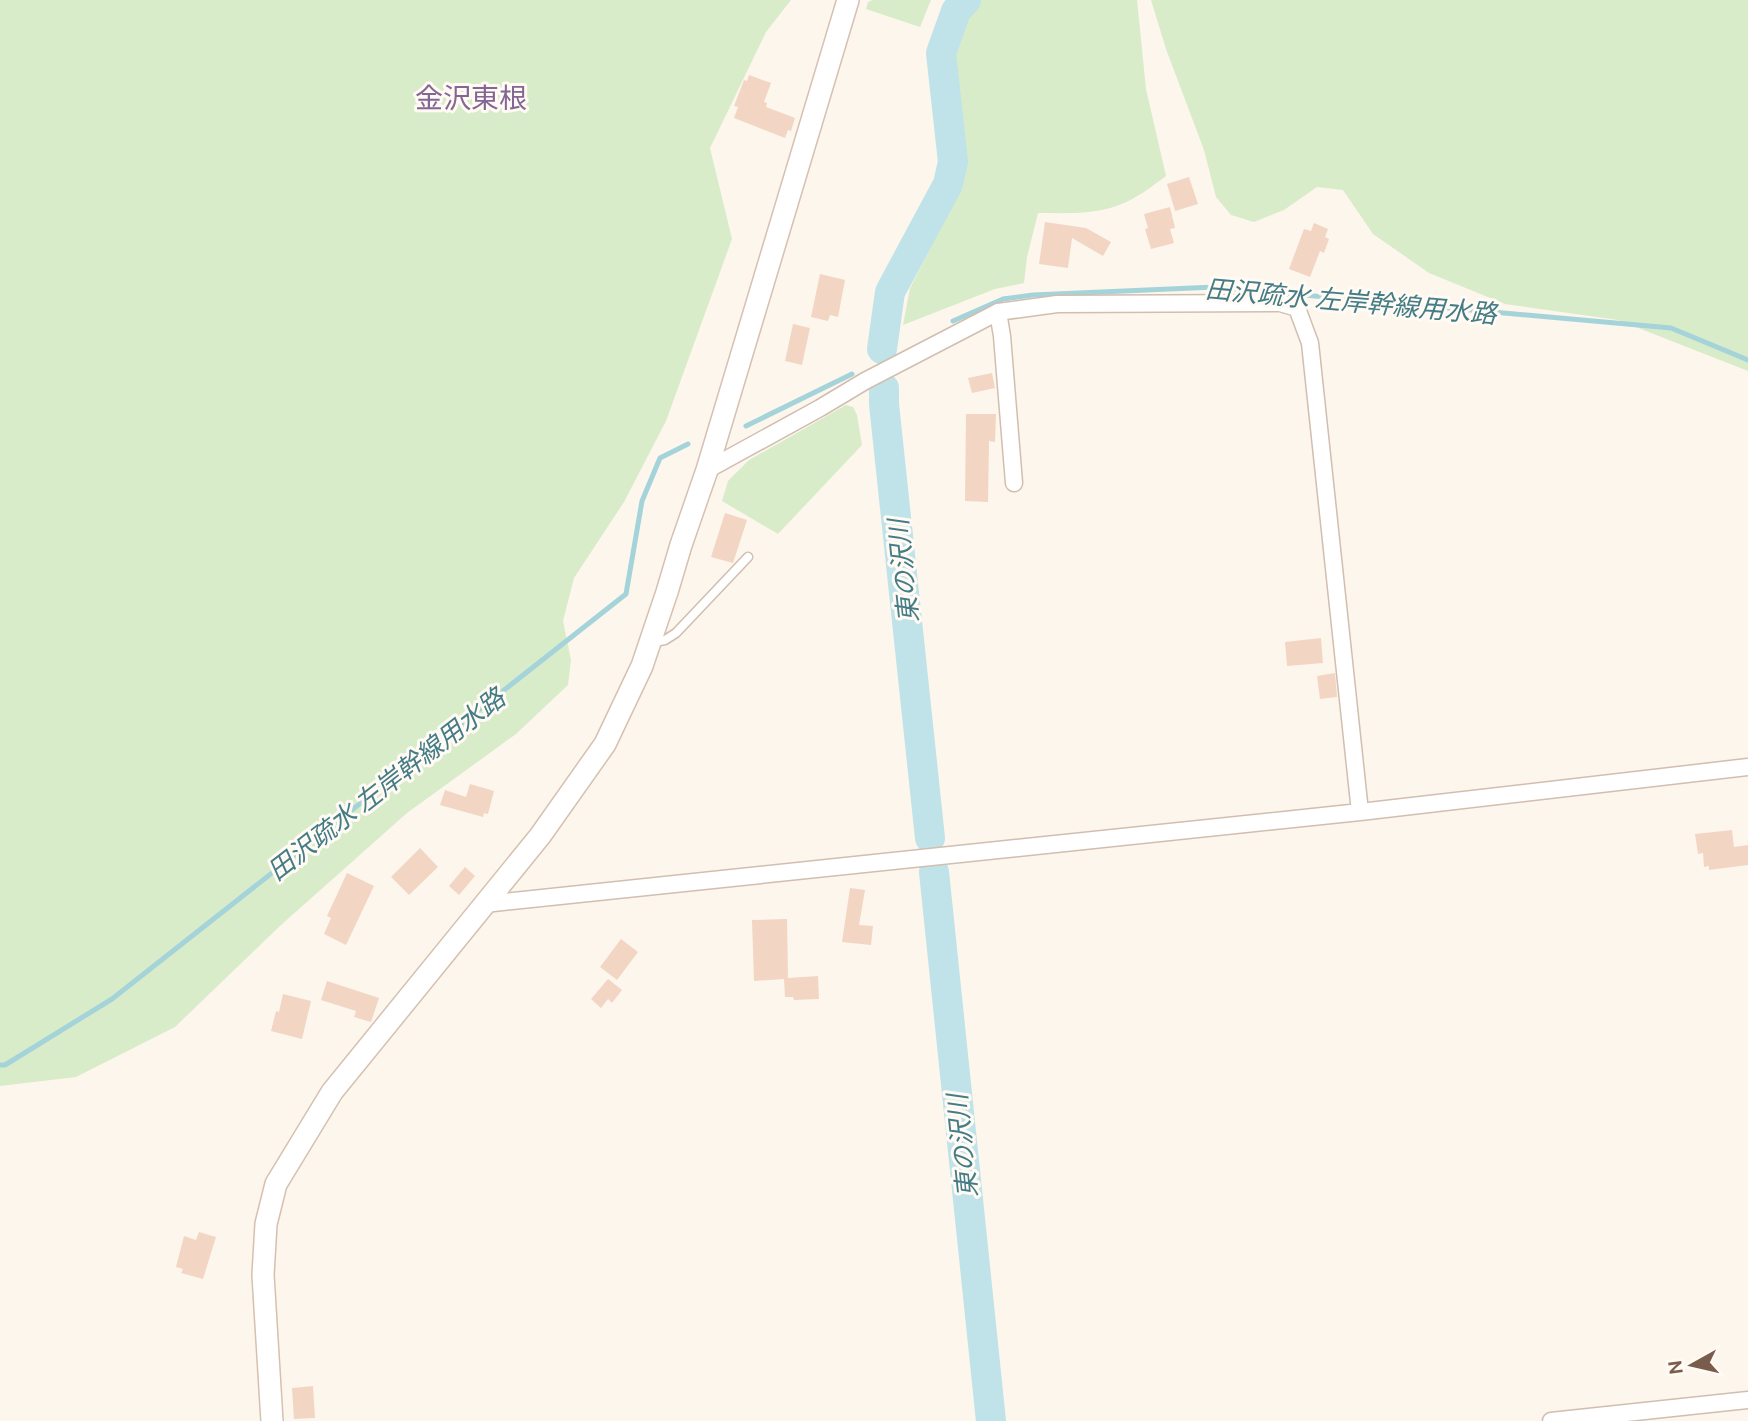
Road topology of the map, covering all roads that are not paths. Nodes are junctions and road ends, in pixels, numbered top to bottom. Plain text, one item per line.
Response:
1 (848, 0) edge
2 (998, 312) junction
3 (707, 470) junction
4 (1014, 483) dead end
5 (748, 557) dead end
6 (651, 642) junction
7 (1748, 767) edge
8 (1360, 812) junction
9 (484, 904) junction
10 (1748, 1400) edge
11 (272, 1421) edge
12 (1551, 1421) edge

1 - 3 street
2 - 3 street
2 - 4 street
2 - 8 street
3 - 6 street
5 - 6 lane
6 - 9 street
7 - 8 street
8 - 9 street
9 - 11 street
10 - 12 street

